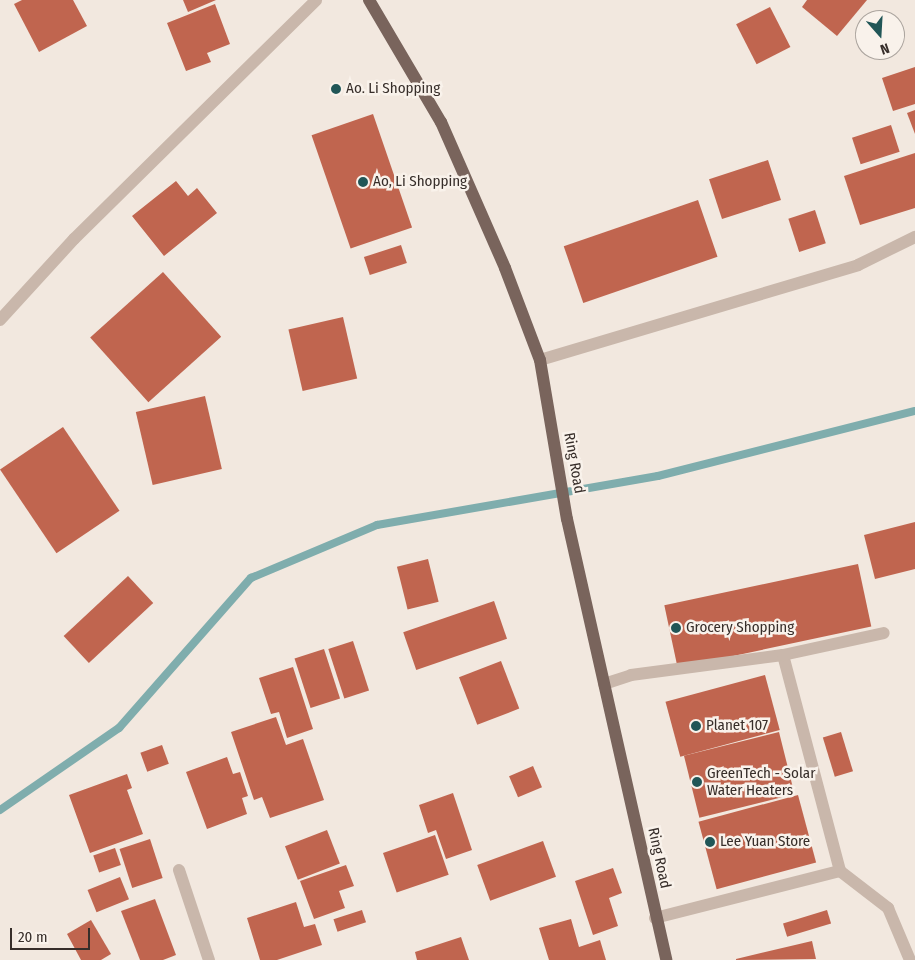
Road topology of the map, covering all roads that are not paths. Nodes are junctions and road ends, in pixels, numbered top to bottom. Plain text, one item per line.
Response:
1 (316, 0) edge
2 (369, 0) edge
3 (915, 237) edge
4 (0, 320) edge
5 (540, 360) junction
6 (884, 633) dead end
7 (782, 655) junction
8 (604, 684) junction
9 (179, 870) dead end
10 (840, 871) junction
11 (656, 918) junction
12 (209, 960) edge
13 (666, 960) edge
14 (910, 960) edge

1 - 4 street
2 - 5 main road, Ring Road
3 - 5 street
5 - 8 main road, Ring Road
6 - 7 street
7 - 8 street
7 - 10 street
8 - 11 main road, Ring Road
9 - 12 street
10 - 11 street
10 - 14 street
11 - 13 main road, Ring Road

